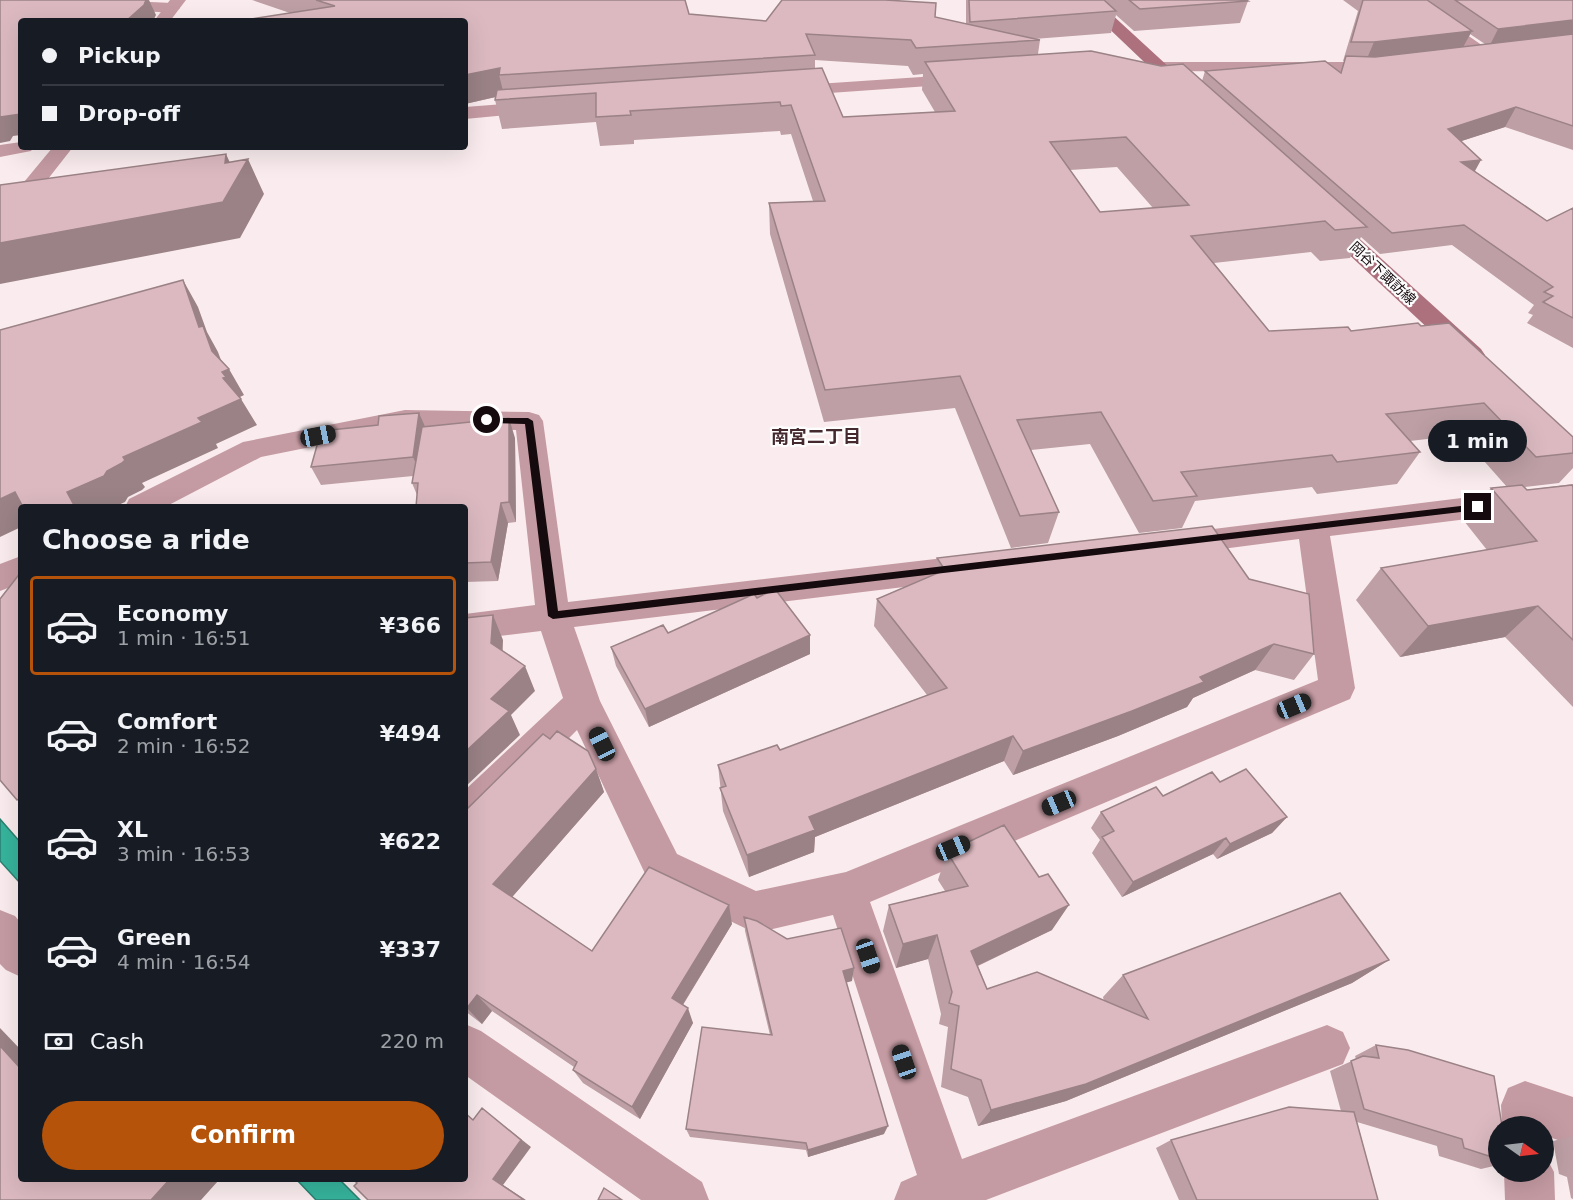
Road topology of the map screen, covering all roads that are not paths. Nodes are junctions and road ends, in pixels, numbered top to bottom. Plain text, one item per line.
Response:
1 (1088, 0) edge
2 (1407, 0) edge
3 (95, 5) edge
4 (170, 10) edge
5 (1510, 52) edge
6 (1487, 55) junction
7 (1465, 58) edge
8 (1158, 66) junction
9 (1399, 66) edge
10 (1125, 68) edge
11 (983, 78) edge
12 (768, 92) edge
13 (566, 106) edge
14 (1206, 110) edge
15 (468, 113) edge
16 (18, 148) edge
17 (61, 150) edge
18 (0, 151) edge
19 (1306, 202) edge
20 (0, 225) edge
21 (1487, 368) edge
22 (1573, 495) edge
23 (146, 504) edge
24 (1313, 527) junction
25 (1146, 547) edge
26 (1004, 563) edge
27 (18, 570) edge
28 (0, 579) edge
29 (553, 616) junction
30 (468, 627) edge
31 (582, 702) junction
32 (468, 813) edge
33 (846, 892) junction
34 (0, 931) edge
35 (18, 952) edge
36 (1327, 1048) dead end
37 (468, 1049) edge
38 (1526, 1116) edge
39 (1573, 1121) edge
40 (1529, 1182) edge
41 (933, 1195) edge
42 (684, 1200) edge
43 (1530, 1200) edge

1 - 8 main road
2 - 6 street
3 - 4 street
5 - 6 street
6 - 7 street
8 - 9 street
8 - 10 street
8 - 14 main road
11 - 12 street
13 - 15 street
16 - 18 street
17 - 20 street
19 - 21 main road, 岡谷下諏訪線
22 - 24 street
23 - 29 street
24 - 25 street
24 - 33 street
26 - 29 street
27 - 28 street
29 - 30 street
29 - 31 street
31 - 32 street
31 - 33 street
33 - 41 street
34 - 35 street
36 - 41 street
37 - 42 street
38 - 39 street
40 - 43 street

